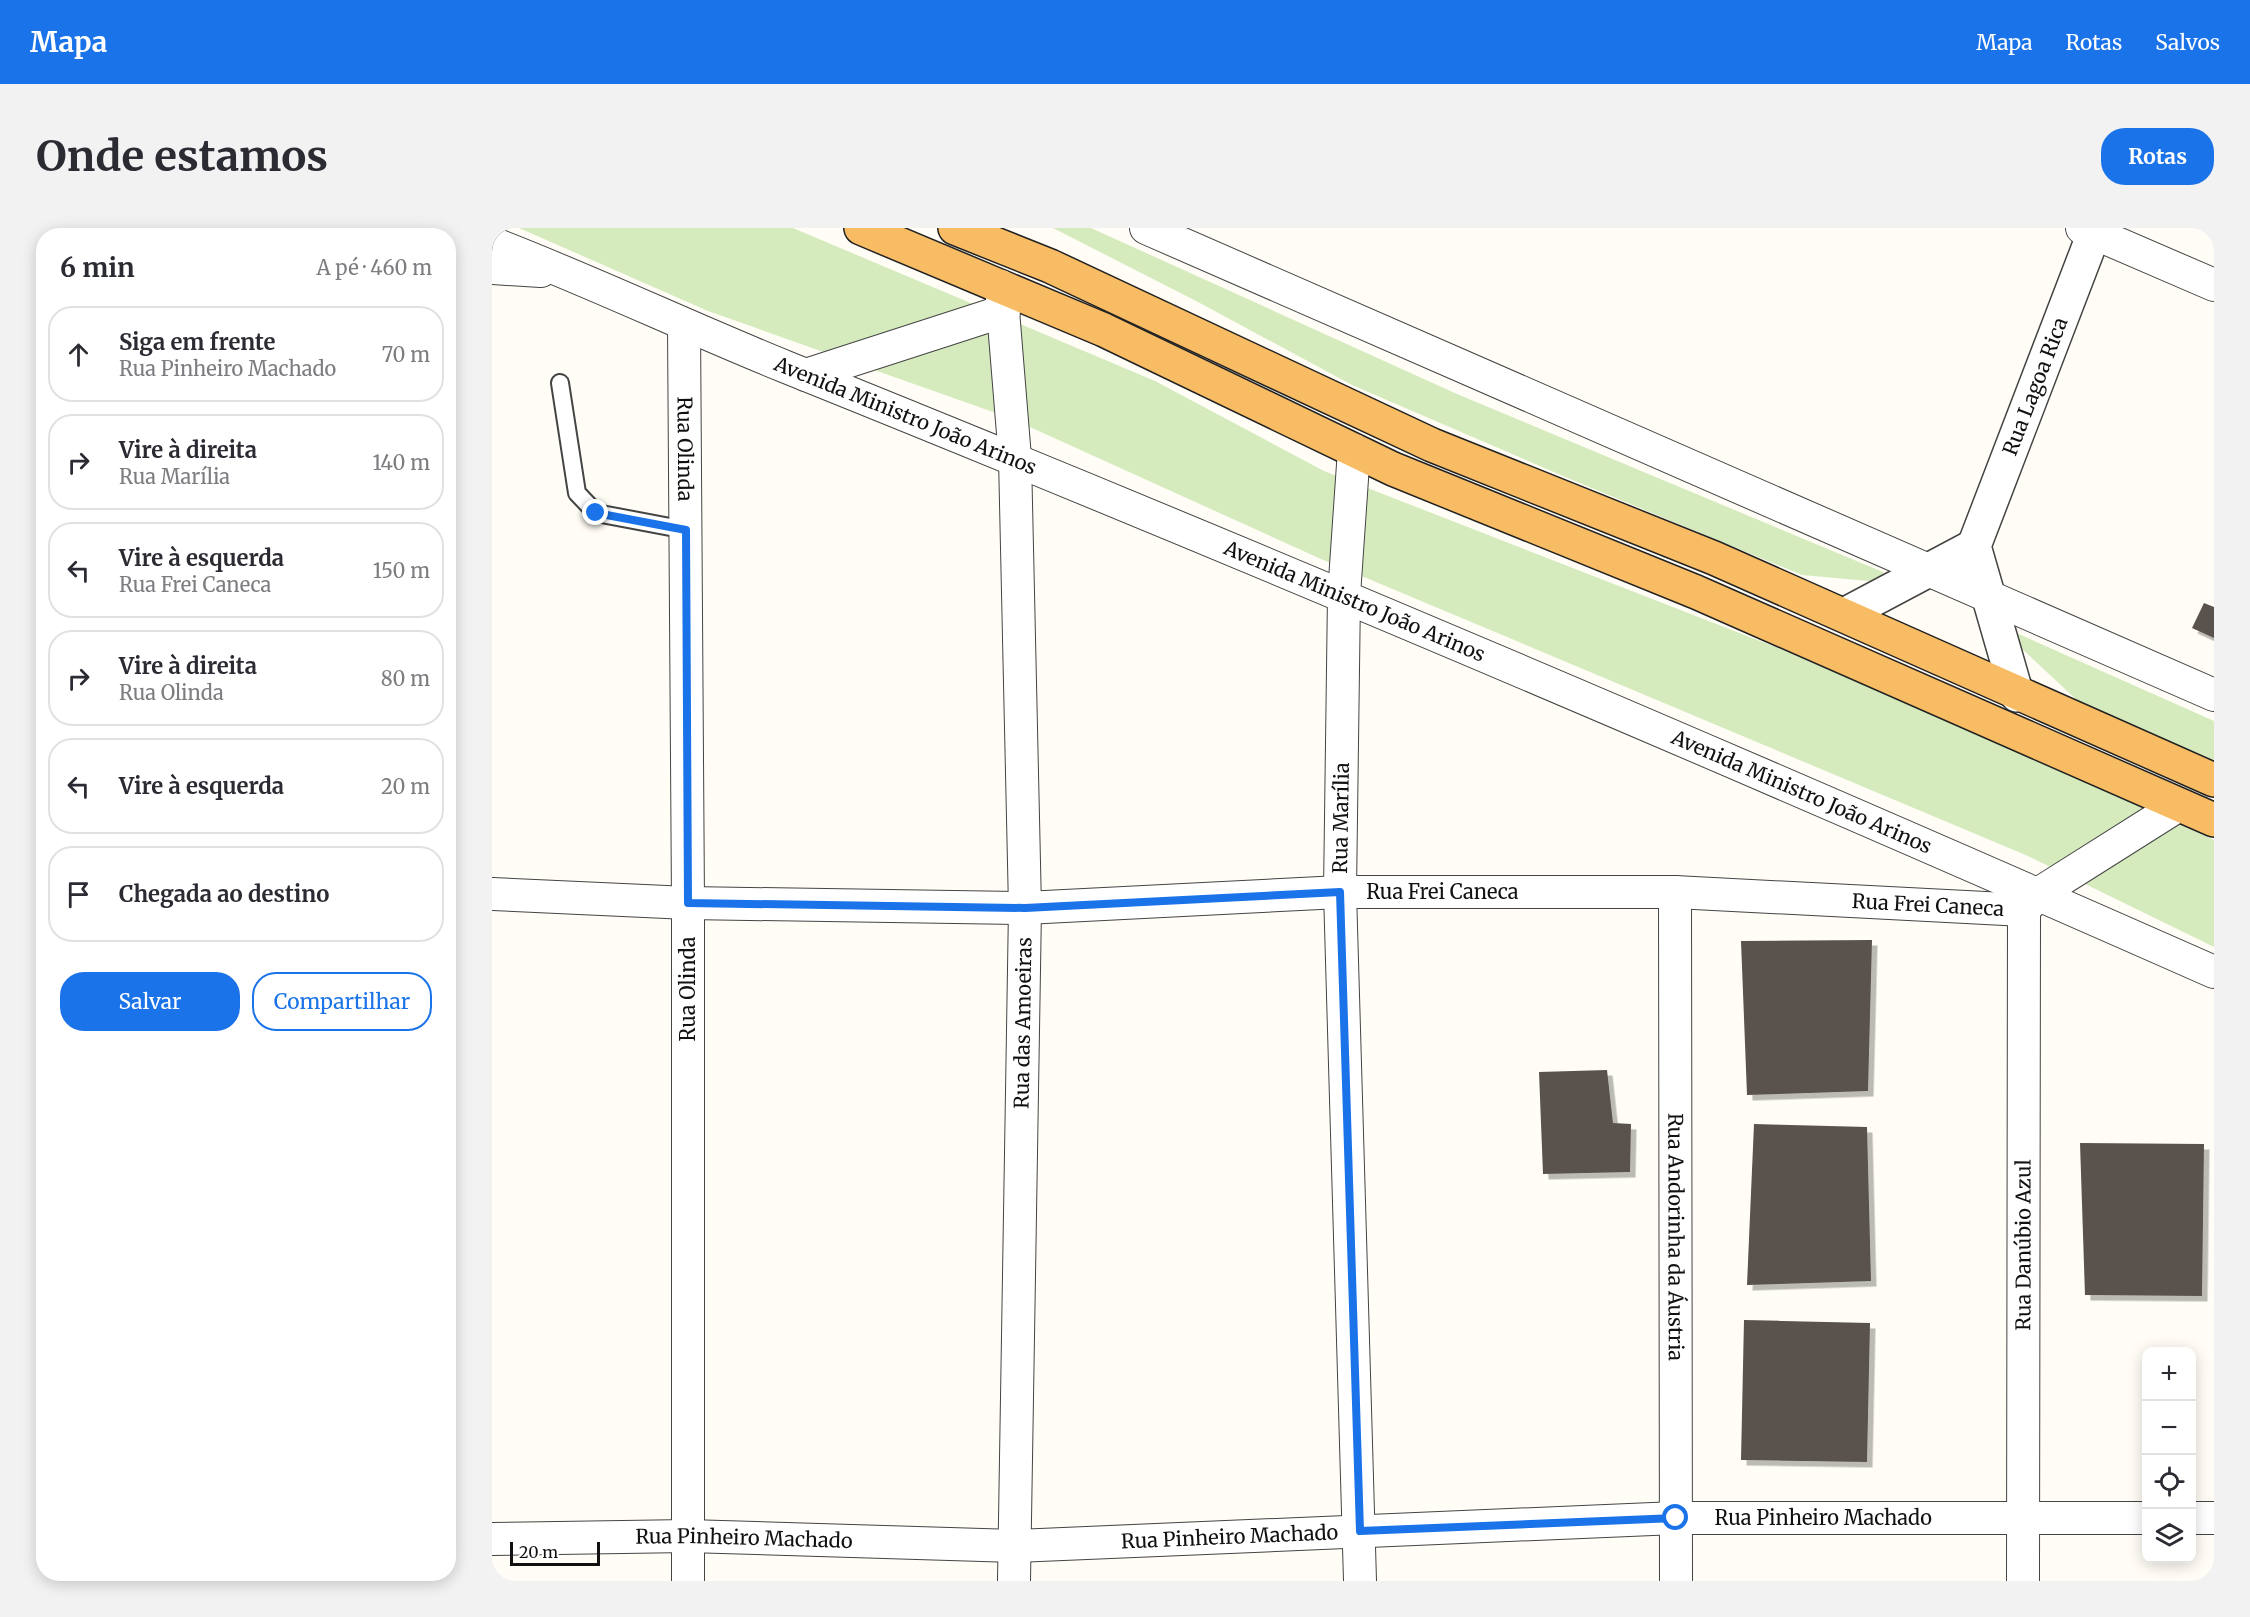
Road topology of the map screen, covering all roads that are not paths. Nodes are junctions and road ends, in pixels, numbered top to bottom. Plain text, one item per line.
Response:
1 (861, 228) edge
2 (954, 228) edge
3 (1146, 228) edge
4 (2091, 230) edge
5 (992, 236) edge
6 (492, 243) edge
7 (492, 268) edge
8 (569, 272) junction
9 (2214, 285) edge
10 (1003, 298) junction
11 (684, 326) junction
12 (806, 375) junction
13 (560, 383) dead end
14 (1354, 450) junction
15 (1015, 458) junction
16 (686, 530) junction
17 (1974, 546) junction
18 (1928, 570) junction
19 (1344, 595) junction
20 (1988, 597) junction
21 (1844, 615) junction
22 (2017, 695) junction
23 (2214, 695) edge
24 (2214, 780) edge
25 (2179, 805) junction
26 (2214, 820) edge
27 (1340, 892) junction
28 (1675, 892) junction
29 (492, 894) edge
30 (2031, 902) junction
31 (688, 903) junction
32 (1025, 908) junction
33 (2214, 972) edge
34 (1676, 1518) junction
35 (2023, 1518) junction
36 (2142, 1518) edge
37 (2196, 1518) edge
38 (2214, 1518) edge
39 (1360, 1531) junction
40 (688, 1536) junction
41 (492, 1539) edge
42 (1015, 1546) junction
43 (688, 1581) edge
44 (1014, 1581) edge
45 (1360, 1581) edge
46 (1676, 1581) edge
47 (2023, 1581) edge

1 - 10 highway
2 - 5 highway
3 - 18 street
4 - 9 street
4 - 17 street, Rua Lagoa Rica
5 - 21 highway
6 - 8 street, Avenida Ministro João Arinos
7 - 8 street
8 - 11 street, Avenida Ministro João Arinos
10 - 12 street
10 - 14 highway
10 - 15 street, Rua das Amoeiras
11 - 12 street, Avenida Ministro João Arinos
11 - 16 street, Rua Olinda
12 - 15 street, Avenida Ministro João Arinos
13 - 16 lane
14 - 19 street, Rua Marília
14 - 25 highway
15 - 19 street, Avenida Ministro João Arinos
15 - 32 street, Rua das Amoeiras
16 - 31 street, Rua Olinda
17 - 18 street
17 - 20 street
18 - 20 street
18 - 21 street
19 - 27 street, Rua Marília
19 - 30 street, Avenida Ministro João Arinos
20 - 22 street
20 - 23 street
21 - 22 highway
22 - 24 highway
25 - 26 highway
25 - 30 street
27 - 28 street, Rua Frei Caneca
27 - 32 street, Rua Frei Caneca
27 - 39 street, Rua Marília
28 - 30 street, Rua Frei Caneca
28 - 34 street, Rua Andorinha da Áustria
29 - 31 street, Rua Frei Caneca
30 - 33 street, Avenida Ministro João Arinos
30 - 35 street, Rua Danúbio Azul
31 - 32 street, Rua Frei Caneca
31 - 40 street, Rua Olinda
32 - 42 street, Rua das Amoeiras
34 - 35 street, Rua Pinheiro Machado
34 - 39 street, Rua Pinheiro Machado
34 - 46 street, Rua Andorinha da Áustria
35 - 36 street, Rua Pinheiro Machado
35 - 47 street, Rua Danúbio Azul
37 - 38 street
39 - 42 street, Rua Pinheiro Machado
39 - 45 street, Rua Marília
40 - 41 street, Rua Pinheiro Machado
40 - 42 street, Rua Pinheiro Machado
40 - 43 street, Rua Olinda
42 - 44 street, Rua das Amoeiras

